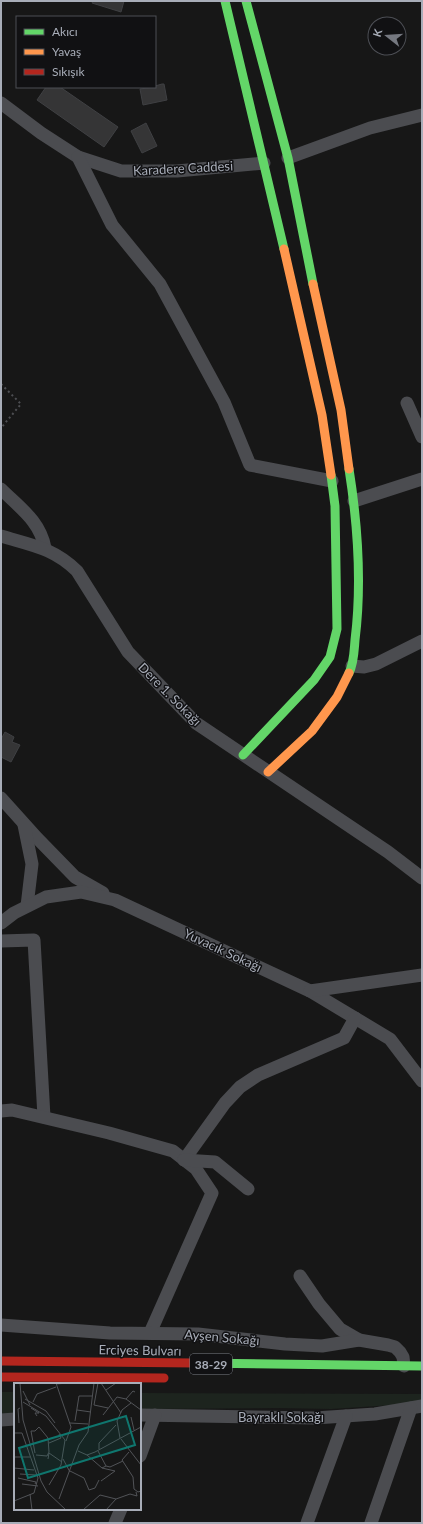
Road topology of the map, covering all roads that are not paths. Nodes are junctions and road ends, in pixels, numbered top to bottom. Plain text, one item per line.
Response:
1 (225, 1) edge
2 (246, 1) edge
3 (1, 103) edge
4 (422, 115) edge
5 (78, 157) junction
6 (288, 158) junction
7 (264, 163) junction
8 (407, 403) dead end
9 (422, 437) edge
10 (422, 479) edge
11 (332, 482) junction
12 (1, 489) edge
13 (354, 501) junction
14 (1, 536) edge
15 (45, 548) junction
16 (422, 641) edge
17 (352, 666) junction
18 (243, 755) junction
19 (268, 772) junction
20 (1, 798) edge
21 (23, 823) junction
22 (422, 878) edge
23 (115, 900) junction
24 (28, 906) junction
25 (1, 923) edge
26 (1, 941) edge
27 (422, 975) edge
28 (310, 991) junction
29 (355, 1018) junction
30 (422, 1081) edge
31 (1, 1111) edge
32 (44, 1117) junction
33 (184, 1160) junction
34 (248, 1189) dead end
35 (300, 1276) dead end
36 (1, 1325) edge
37 (150, 1333) junction
38 (359, 1340) junction
39 (1, 1361) edge
40 (404, 1366) junction
41 (422, 1366) edge
42 (1, 1377) edge
43 (170, 1378) dead end
44 (416, 1407) edge
45 (141, 1415) edge
46 (155, 1415) junction
47 (346, 1416) junction
48 (14, 1419) edge
49 (1, 1420) edge
50 (141, 1453) edge
51 (121, 1510) edge
52 (115, 1523) edge
53 (307, 1523) edge
54 (371, 1523) edge

1 - 7 main road
2 - 6 main road
3 - 5 street, Karadere Caddesi
4 - 6 street
5 - 7 street, Karadere Caddesi
5 - 11 street
6 - 13 main road
7 - 11 main road
8 - 9 street
10 - 13 street
11 - 18 main road
12 - 15 street
13 - 17 main road
14 - 15 street, Dere 1. Sokağı
15 - 18 street, Dere 1. Sokağı
16 - 17 street
17 - 19 main road
18 - 19 street, Dere 1. Sokağı
19 - 22 street, Dere 1. Sokağı
20 - 21 street
21 - 23 street
21 - 24 street
23 - 24 street, Yuvacık Sokağı
23 - 28 street, Yuvacık Sokağı
24 - 25 street, Yuvacık Sokağı
26 - 32 street
27 - 28 street
28 - 29 street, Yuvacık Sokağı
29 - 30 street, Yuvacık Sokağı
29 - 33 street
31 - 32 street
32 - 33 street
33 - 34 street
33 - 37 street
35 - 38 street
36 - 37 street, Ayşen Sokağı
37 - 38 street, Ayşen Sokağı
38 - 40 street, Ayşen Sokağı
39 - 40 main road, Erciyes Bulvarı / 38-29
40 - 41 main road, Erciyes Bulvarı / 38-29
42 - 43 main road
44 - 47 street, Bayraklı Sokağı
44 - 54 street
45 - 46 street, Bayraklı Sokağı
46 - 47 street, Bayraklı Sokağı
46 - 50 street
47 - 53 street
48 - 49 street
51 - 52 street

